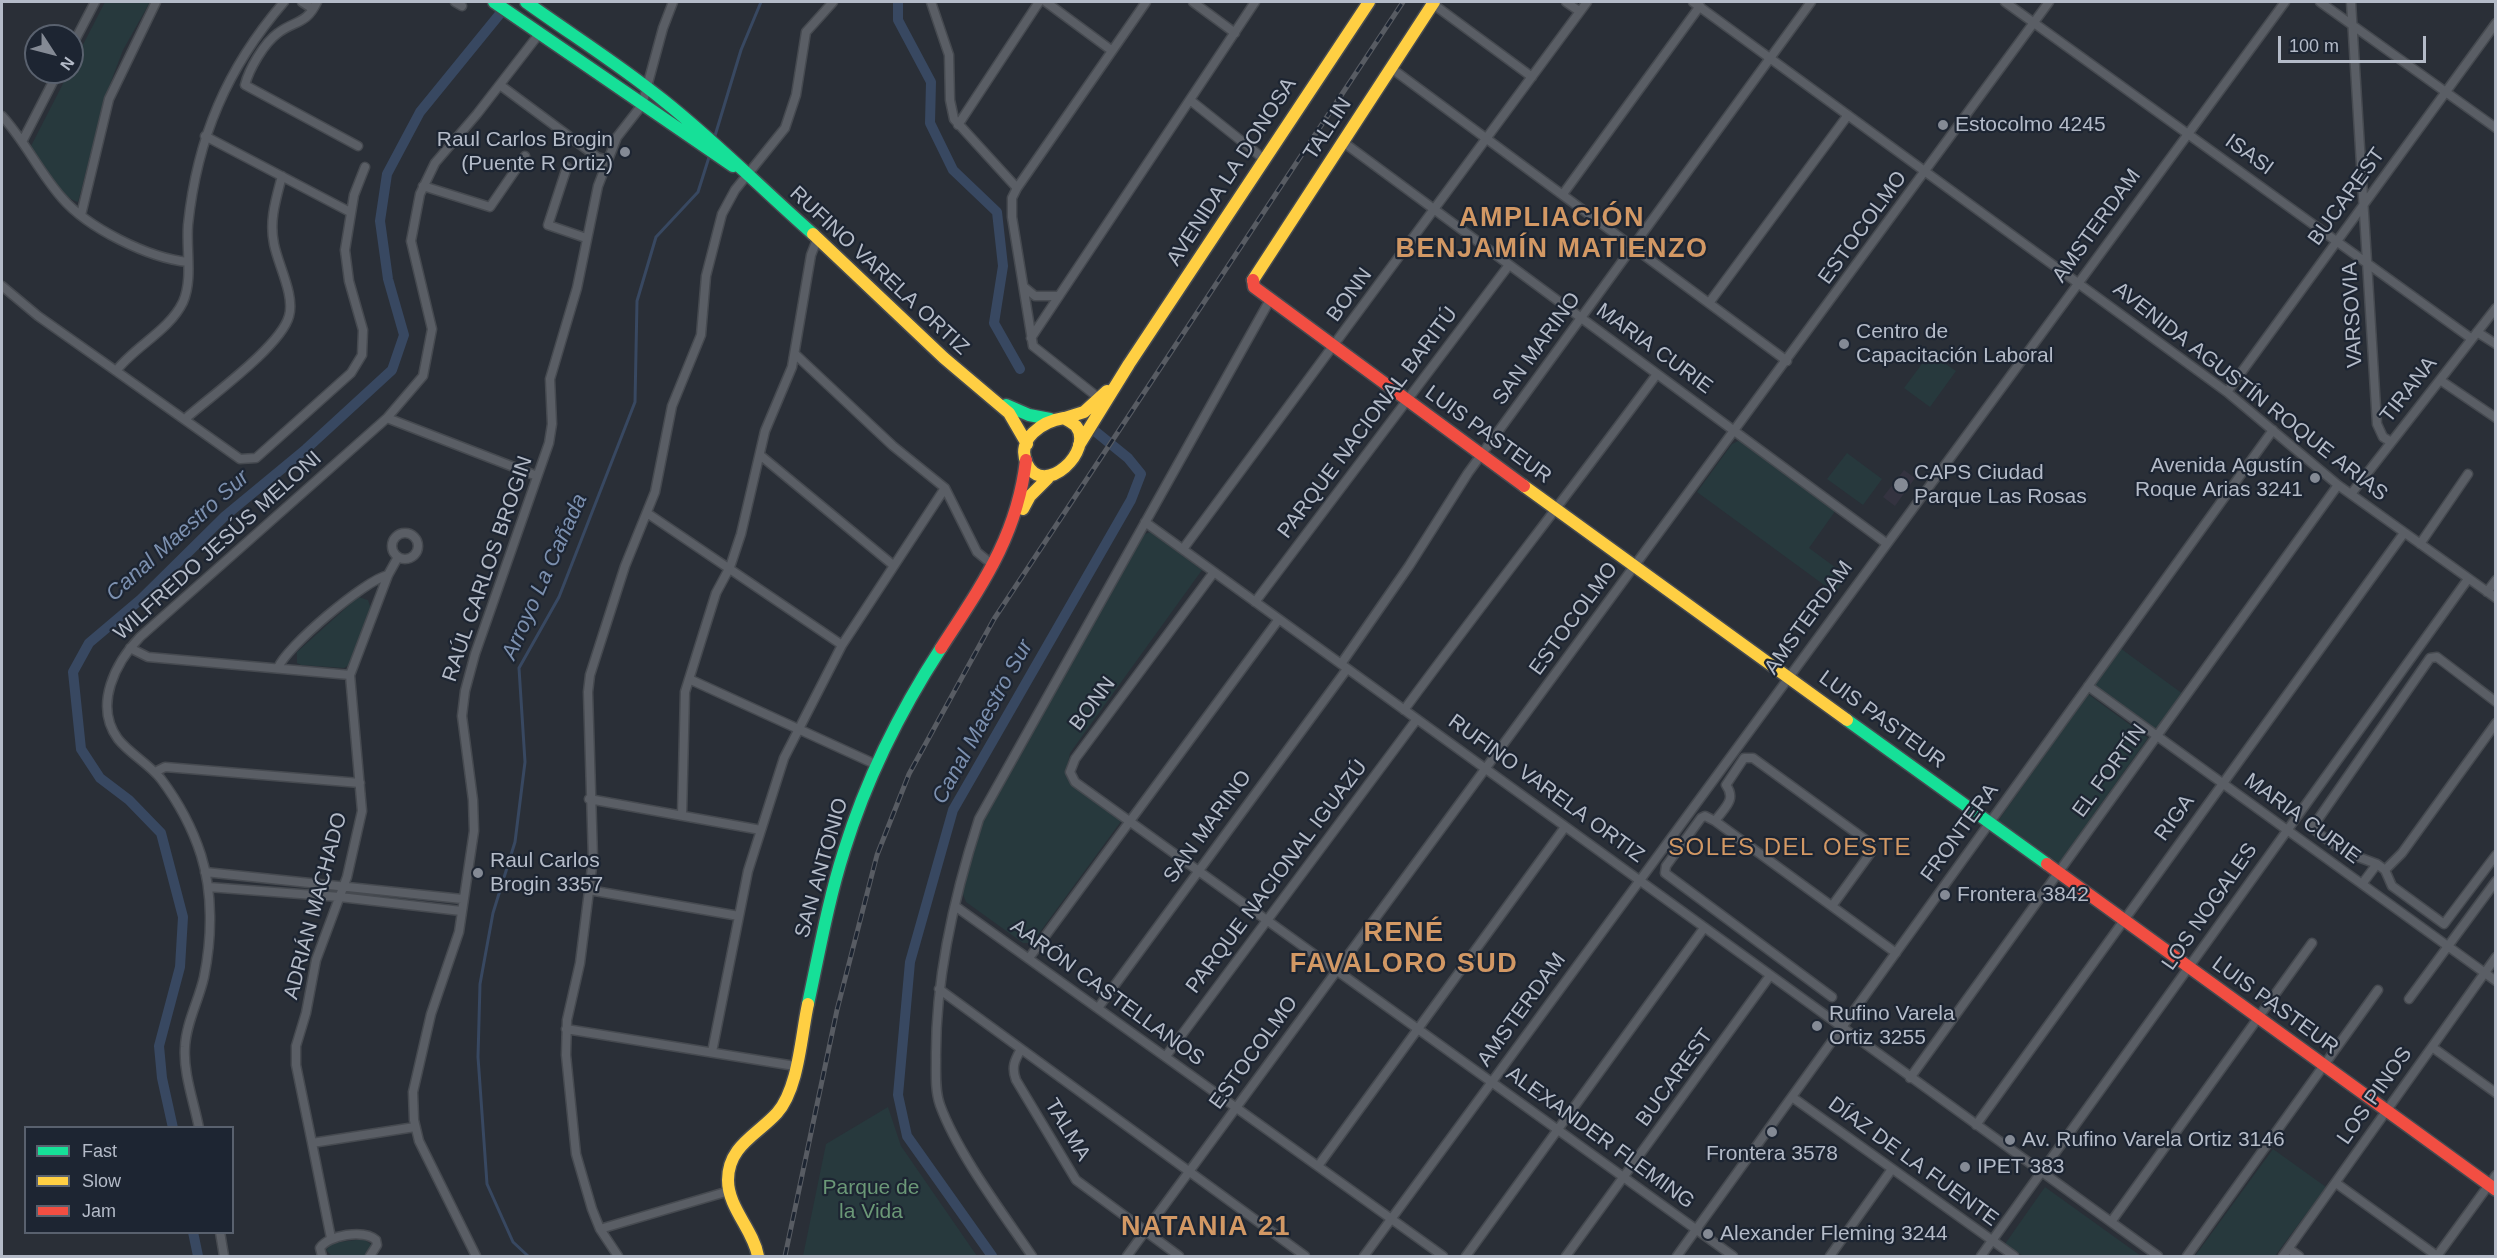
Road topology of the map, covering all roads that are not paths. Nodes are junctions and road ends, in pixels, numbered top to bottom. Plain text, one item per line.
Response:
1 (95, 2) edge
2 (156, 2) edge
3 (284, 2) edge
4 (302, 2) edge
5 (494, 2) edge
6 (526, 2) edge
7 (673, 2) edge
8 (833, 2) edge
9 (931, 2) edge
10 (1039, 2) edge
11 (1046, 2) edge
12 (1146, 2) edge
13 (1193, 2) edge
14 (1255, 2) edge
15 (1369, 2) edge
16 (1566, 2) edge
17 (1587, 2) edge
18 (1811, 2) edge
19 (2005, 2) edge
20 (2049, 2) edge
21 (2285, 2) edge
22 (2320, 2) edge
23 (2351, 2) edge
24 (1434, 3) edge
25 (1697, 4) edge
26 (315, 5) edge
27 (1580, 11) junction
28 (2034, 22) junction
29 (2496, 23) edge
30 (84, 24) edge
31 (2353, 25) junction
32 (539, 33) junction
33 (1235, 33) junction
34 (1111, 50) junction
35 (1770, 57) junction
36 (1391, 68) junction
37 (1532, 77) junction
38 (52, 84) edge
39 (500, 85) junction
40 (649, 89) junction
41 (2445, 92) junction
42 (1190, 100) junction
43 (642, 105) junction
44 (1848, 115) junction
45 (2, 116) edge
46 (958, 124) junction
47 (2496, 128) edge
48 (2188, 133) junction
49 (205, 136) junction
50 (698, 137) junction
51 (1487, 138) junction
52 (23, 140) junction
53 (1343, 142) junction
54 (358, 146) dead end
55 (525, 156) dead end
56 (1264, 159) junction
57 (608, 160) junction
58 (365, 167) dead end
59 (567, 167) dead end
60 (1926, 171) junction
61 (743, 173) junction
62 (282, 176) junction
63 (423, 186) junction
64 (1017, 188) junction
65 (1563, 194) junction
66 (2364, 204) junction
67 (1434, 210) junction
68 (350, 212) junction
69 (81, 215) junction
70 (818, 237) junction
71 (586, 238) junction
72 (2337, 241) junction
73 (1634, 247) junction
74 (188, 262) junction
75 (2368, 264) junction
76 (1509, 265) junction
77 (1254, 278) joint
78 (2078, 282) junction
79 (2, 286) edge
80 (1024, 287) junction
81 (1059, 296) junction
82 (1271, 298) junction
83 (1709, 303) junction
84 (2496, 308) edge
85 (1581, 318) junction
86 (2474, 336) junction
87 (1031, 338) junction
88 (2496, 344) edge
89 (1335, 346) junction
90 (795, 354) junction
91 (1787, 361) junction
92 (1129, 364) junction
93 (116, 371) junction
94 (1658, 374) junction
95 (2440, 380) junction
96 (2228, 392) junction
97 (994, 399) junction
98 (1100, 399) junction
99 (1407, 401) junction
100 (185, 418) junction
101 (387, 418) junction
102 (1050, 418) junction
103 (1064, 418) junction
104 (2496, 418) edge
105 (2273, 430) junction
106 (1735, 431) junction
107 (2391, 442) junction
108 (1027, 444) junction
109 (1079, 445) junction
110 (1482, 454) junction
111 (760, 455) junction
112 (1026, 460) junction
113 (2468, 474) dead end
114 (537, 476) junction
115 (1048, 478) junction
116 (2338, 485) junction
117 (945, 488) junction
118 (2351, 494) junction
119 (1558, 509) junction
120 (647, 513) junction
121 (1145, 522) junction
122 (1015, 523) junction
123 (2404, 533) junction
124 (1886, 543) junction
125 (2420, 544) junction
126 (1183, 549) junction
127 (398, 557) dead end
128 (893, 565) junction
129 (994, 566) junction
130 (1636, 566) junction
131 (730, 567) junction
132 (1214, 572) junction
133 (388, 574) junction
134 (2468, 579) junction
135 (2496, 580) edge
136 (2487, 591) junction
137 (2496, 598) edge
138 (1255, 602) junction
139 (1279, 619) junction
140 (842, 645) junction
141 (130, 648) junction
142 (1344, 666) junction
143 (278, 668) junction
144 (351, 675) junction
145 (1788, 676) junction
146 (689, 679) junction
147 (2088, 686) junction
148 (2496, 702) edge
149 (1404, 710) junction
150 (1417, 719) junction
151 (2496, 723) edge
152 (800, 729) junction
153 (2157, 736) junction
154 (877, 765) junction
155 (1485, 769) junction
156 (155, 772) junction
157 (1070, 772) joint
158 (360, 783) junction
159 (2223, 784) junction
160 (589, 799) junction
161 (682, 815) junction
162 (1714, 821) junction
163 (1131, 822) junction
164 (1990, 822) junction
165 (1566, 827) junction
166 (761, 830) junction
167 (2286, 830) junction
168 (2496, 855) edge
169 (2377, 864) junction
170 (2385, 870) junction
171 (1198, 871) junction
172 (205, 872) junction
173 (2059, 872) junction
174 (1639, 881) junction
175 (2496, 881) edge
176 (2362, 884) junction
177 (344, 886) junction
178 (208, 887) junction
179 (589, 890) junction
180 (340, 897) junction
181 (462, 899) junction
182 (955, 906) junction
183 (1832, 906) junction
184 (461, 910) junction
185 (739, 916) junction
186 (2124, 920) junction
187 (1267, 921) junction
188 (1704, 928) junction
189 (2312, 943) dead end
190 (2448, 946) junction
191 (1896, 953) junction
192 (2496, 957) edge
193 (1029, 958) junction
194 (2189, 967) junction
195 (1337, 971) junction
196 (2484, 973) junction
197 (1769, 977) junction
198 (2496, 981) edge
199 (939, 989) junction
200 (2378, 990) dead end
201 (1832, 997) dead end
202 (2409, 999) dead end
203 (1098, 1008) junction
204 (2258, 1017) junction
205 (1842, 1028) junction
206 (566, 1029) junction
207 (1418, 1029) junction
208 (2432, 1047) junction
209 (1022, 1049) junction
210 (712, 1052) junction
211 (1166, 1056) junction
212 (795, 1066) junction
213 (2325, 1066) junction
214 (1910, 1078) junction
215 (1492, 1083) junction
216 (2496, 1094) edge
217 (1792, 1097) junction
218 (1236, 1107) junction
219 (2386, 1111) junction
220 (1976, 1125) junction
221 (199, 1126) edge
222 (415, 1127) junction
223 (1558, 1130) junction
224 (312, 1143) junction
225 (1318, 1166) junction
226 (1892, 1169) junction
227 (1189, 1172) junction
228 (2042, 1173) junction
229 (1625, 1179) junction
230 (2336, 1183) junction
231 (2493, 1183) edge
232 (729, 1191) junction
233 (1391, 1219) junction
234 (2110, 1222) junction
235 (600, 1229) junction
236 (1696, 1230) junction
237 (1145, 1231) junction
238 (748, 1233) junction
239 (220, 1234) edge
240 (331, 1238) junction
241 (1992, 1241) junction
242 (2286, 1253) edge
243 (2437, 1256) edge
244 (224, 1257) edge
245 (322, 1257) edge
246 (370, 1257) edge
247 (476, 1257) edge
248 (618, 1257) edge
249 (749, 1257) edge
250 (758, 1257) edge
251 (1032, 1257) edge
252 (1127, 1257) edge
253 (1179, 1257) edge
254 (1305, 1257) edge
255 (1364, 1257) edge
256 (1443, 1257) edge
257 (1466, 1257) edge
258 (1566, 1257) edge
259 (1677, 1257) edge
260 (1733, 1257) edge
261 (1830, 1257) edge
262 (1982, 1257) edge
263 (2014, 1257) edge
264 (2158, 1257) edge
265 (2187, 1257) edge
266 (2299, 1257) edge

1 - 30 street
2 - 69 street
3 - 49 street
4 - 26 street
5 - 32 main road
6 - 40 main road
7 - 40 street, RAÚL CARLOS BROGIN
8 - 61 street
9 - 46 street
10 - 46 street
11 - 34 street
12 - 34 street
13 - 33 street
14 - 33 street
15 - 56 main road, AVENIDA LA DONOSA
16 - 27 street
17 - 27 street, BONN
18 - 35 street, SAN MARINO
19 - 28 street, ISASI
20 - 28 street, ESTOCOLMO
21 - 48 street, AMSTERDAM
22 - 31 street
23 - 31 street, VARSOVIA
24 - 36 main road, TALLIN
24 - 37 street
25 - 35 street, AVENIDA AGUSTÍN ROQUE ARIAS
25 - 65 street
26 - 54 street
27 - 37 street, BONN
28 - 48 street, ISASI
28 - 60 street, ESTOCOLMO
29 - 41 street, BUCAREST
31 - 41 street
31 - 66 street, VARSOVIA
32 - 39 street, WILFREDO JESÚS MELONI
32 - 43 main road
33 - 42 street
34 - 64 street
35 - 44 street, AVENIDA AGUSTÍN ROQUE ARIAS
35 - 73 street, SAN MARINO
36 - 51 street
36 - 53 main road, TALLIN
37 - 51 street, BONN
38 - 52 street
39 - 57 street
39 - 63 street, WILFREDO JESÚS MELONI
40 - 43 street, RAÚL CARLOS BROGIN
40 - 50 main road
41 - 47 street
41 - 66 street, BUCAREST
42 - 56 street
42 - 81 street
43 - 50 main road
43 - 57 street, RAÚL CARLOS BROGIN
44 - 60 street, AVENIDA AGUSTÍN ROQUE ARIAS
44 - 83 street
45 - 52 street
46 - 64 street
48 - 72 street, ISASI
48 - 78 street, AMSTERDAM
49 - 62 street
49 - 74 street
50 - 61 main road, RUFINO VARELA ORTIZ
51 - 65 street
51 - 67 street, BONN
52 - 69 street
53 - 67 street, MARIA CURIE
53 - 77 main road, TALLIN
55 - 63 street
56 - 92 main road, AVENIDA LA DONOSA
57 - 71 street, RAÚL CARLOS BROGIN
58 - 68 street
59 - 71 street
60 - 78 street, AVENIDA AGUSTÍN ROQUE ARIAS
60 - 91 street, ESTOCOLMO
61 - 70 main road, RUFINO VARELA ORTIZ
61 - 120 street
62 - 68 street
62 - 100 street
63 - 101 street, WILFREDO JESÚS MELONI
64 - 80 street
65 - 73 street
66 - 72 street, BUCAREST
66 - 75 street, VARSOVIA
67 - 76 street, MARIA CURIE
67 - 89 street, BONN
68 - 100 street
69 - 74 street
70 - 90 street
70 - 97 main road, RUFINO VARELA ORTIZ
71 - 114 street, RAÚL CARLOS BROGIN
72 - 75 street, ISASI
72 - 96 street, BUCAREST
73 - 83 street
73 - 85 street, SAN MARINO
74 - 93 street
75 - 86 street, ISASI
75 - 107 street, VARSOVIA
76 - 85 street, MARIA CURIE
76 - 99 street, PARQUE NACIONAL BARITÚ
77 - 82 main road, LUIS PASTEUR
78 - 96 street, AVENIDA AGUSTÍN ROQUE ARIAS
78 - 124 street, AMSTERDAM
79 - 93 street
80 - 81 street
80 - 87 street
81 - 87 street
82 - 89 main road, LUIS PASTEUR
82 - 121 street
83 - 91 street
84 - 86 street, TIRANA
85 - 94 street, MARIA CURIE
85 - 110 street, SAN MARINO
86 - 88 street, ISASI
86 - 95 street, TIRANA
87 - 98 street
89 - 99 main road, LUIS PASTEUR
89 - 126 street, BONN
90 - 111 street
90 - 117 street
91 - 106 street, ESTOCOLMO
92 - 98 main road, AVENIDA LA DONOSA
92 - 109 main road, AVENIDA LA DONOSA
93 - 100 street
94 - 106 street, MARIA CURIE
94 - 119 street
95 - 104 street
95 - 107 street, TIRANA
96 - 105 street, AVENIDA AGUSTÍN ROQUE ARIAS
97 - 102 main road, RUFINO VARELA ORTIZ
97 - 108 main road, RUFINO VARELA ORTIZ
98 - 103 main road, AVENIDA LA DONOSA
99 - 110 main road, LUIS PASTEUR
99 - 138 street, PARQUE NACIONAL BARITÚ
101 - 114 street
101 - 141 street, WILFREDO JESÚS MELONI
102 - 103 main road
102 - 108 main road
103 - 109 main road
105 - 116 street, AVENIDA AGUSTÍN ROQUE ARIAS
105 - 147 street, FRONTERA
106 - 124 street, MARIA CURIE
106 - 130 street, ESTOCOLMO
107 - 118 street, TIRANA
108 - 112 main road
109 - 115 main road
110 - 119 main road, LUIS PASTEUR
110 - 142 street, SAN MARINO
111 - 128 street
111 - 131 street
112 - 115 main road
112 - 122 main road, SAN ANTONIO
113 - 125 street
114 - 181 street, RAÚL CARLOS BROGIN
115 - 122 main road, SAN ANTONIO
116 - 118 street, AVENIDA AGUSTÍN ROQUE ARIAS
116 - 153 street, EL FORTÍN
117 - 128 street
117 - 129 street
118 - 123 street, AVENIDA AGUSTÍN ROQUE ARIAS
119 - 130 main road, LUIS PASTEUR
119 - 149 street
120 - 131 street
120 - 160 street
121 - 126 street, RUFINO VARELA ORTIZ
121 - 182 street
122 - 129 main road, SAN ANTONIO
123 - 125 street, AVENIDA AGUSTÍN ROQUE ARIAS
123 - 159 street, RIGA
124 - 145 street, AMSTERDAM
125 - 134 street, AVENIDA AGUSTÍN ROQUE ARIAS
126 - 132 street, RUFINO VARELA ORTIZ
127 - 133 street, ADRIÁN MACHADO
128 - 140 street
129 - 154 main road, SAN ANTONIO
130 - 145 main road, LUIS PASTEUR
130 - 155 street, ESTOCOLMO
131 - 140 street
131 - 146 street
132 - 138 street, RUFINO VARELA ORTIZ
132 - 157 street, BONN
133 - 143 street
133 - 144 street, ADRIÁN MACHADO
134 - 136 street, AVENIDA AGUSTÍN ROQUE ARIAS
134 - 167 street, LOS NOGALES
135 - 136 street
136 - 137 street, AVENIDA AGUSTÍN ROQUE ARIAS
138 - 139 street, RUFINO VARELA ORTIZ
139 - 142 street, RUFINO VARELA ORTIZ
139 - 163 street
140 - 152 street
141 - 143 street
141 - 156 street, WILFREDO JESÚS MELONI
142 - 149 street, RUFINO VARELA ORTIZ
142 - 171 street, SAN MARINO
143 - 144 street
144 - 158 street, ADRIÁN MACHADO
145 - 164 main road, LUIS PASTEUR
145 - 174 street, AMSTERDAM
146 - 152 street
146 - 161 street
147 - 153 street, MARIA CURIE
147 - 164 street, FRONTERA
148 - 169 street
149 - 150 street, RUFINO VARELA ORTIZ
150 - 155 street, RUFINO VARELA ORTIZ
150 - 187 street, PARQUE NACIONAL IGUAZÚ
151 - 170 street
152 - 154 street
152 - 166 street
153 - 159 street, MARIA CURIE
153 - 173 street, EL FORTÍN
154 - 212 main road, SAN ANTONIO
155 - 165 street, RUFINO VARELA ORTIZ
155 - 195 street, ESTOCOLMO
156 - 158 street
156 - 172 street, WILFREDO JESÚS MELONI
157 - 163 street, ALEXANDER FLEMING
158 - 177 street, ADRIÁN MACHADO
159 - 167 street, MARIA CURIE
159 - 186 street, RIGA
160 - 161 street
160 - 179 street
161 - 166 street
162 - 183 street
162 - 183 street
162 - 201 street
163 - 171 street, ALEXANDER FLEMING
163 - 193 street
164 - 173 main road, LUIS PASTEUR
164 - 191 street, FRONTERA
165 - 174 street, RUFINO VARELA ORTIZ
165 - 207 street
166 - 185 street
167 - 176 street, MARIA CURIE
167 - 194 street, LOS NOGALES
168 - 170 street
169 - 170 street
169 - 176 street
171 - 187 street, ALEXANDER FLEMING
171 - 203 street, SAN MARINO
172 - 177 street
172 - 178 street, WILFREDO JESÚS MELONI
173 - 186 main road, LUIS PASTEUR
173 - 214 street, EL FORTÍN
174 - 188 street, RUFINO VARELA ORTIZ
174 - 215 street, AMSTERDAM
175 - 190 street
176 - 190 street, MARIA CURIE
177 - 180 street, ADRIÁN MACHADO
177 - 181 street
178 - 180 street
178 - 221 street, WILFREDO JESÚS MELONI
179 - 185 street
179 - 206 street
180 - 184 street
180 - 224 street, ADRIÁN MACHADO
181 - 184 street, RAÚL CARLOS BROGIN
182 - 193 street, AARÓN CASTELLANOS
182 - 199 street
183 - 191 street
184 - 222 street, RAÚL CARLOS BROGIN
185 - 210 street
186 - 194 main road, LUIS PASTEUR
186 - 220 street, RIGA
187 - 195 street, ALEXANDER FLEMING
187 - 211 street, PARQUE NACIONAL IGUAZÚ
188 - 197 street, RUFINO VARELA ORTIZ
188 - 223 street
189 - 204 street
190 - 196 street, MARIA CURIE
190 - 202 street
191 - 205 street, FRONTERA
192 - 196 street, LOS PINOS
193 - 203 street, AARÓN CASTELLANOS
194 - 204 main road, LUIS PASTEUR
194 - 228 street, LOS NOGALES
195 - 207 street, ALEXANDER FLEMING
195 - 218 street, ESTOCOLMO
196 - 198 street, MARIA CURIE
196 - 208 street, LOS PINOS
197 - 205 street, RUFINO VARELA ORTIZ
197 - 229 street, BUCAREST
199 - 209 street
199 - 251 street
200 - 213 street
203 - 211 street, AARÓN CASTELLANOS
204 - 213 main road, LUIS PASTEUR
204 - 234 street
205 - 214 street, RUFINO VARELA ORTIZ
205 - 217 street, FRONTERA
206 - 210 street
206 - 235 street
207 - 215 street, ALEXANDER FLEMING
207 - 225 street
208 - 216 street
208 - 219 street, LOS PINOS
209 - 227 street
209 - 237 street, TALMA
210 - 212 street
211 - 218 street, AARÓN CASTELLANOS
212 - 232 main road, SAN ANTONIO
213 - 219 main road, LUIS PASTEUR
213 - 265 street
214 - 220 street, RUFINO VARELA ORTIZ
215 - 223 street, ALEXANDER FLEMING
215 - 233 street, AMSTERDAM
217 - 226 street, DÍAZ DE LA FUENTE
217 - 236 street, FRONTERA
218 - 225 street, AARÓN CASTELLANOS
218 - 227 street, ESTOCOLMO
219 - 230 street, LOS PINOS
219 - 231 main road, LUIS PASTEUR
220 - 228 street, RUFINO VARELA ORTIZ
222 - 224 street
222 - 247 street, RAÚL CARLOS BROGIN
223 - 229 street, ALEXANDER FLEMING
223 - 257 street
224 - 240 street, ADRIÁN MACHADO
225 - 233 street, AARÓN CASTELLANOS
226 - 241 street, DÍAZ DE LA FUENTE
226 - 261 street
227 - 237 street, ESTOCOLMO
227 - 254 street
228 - 234 street, RUFINO VARELA ORTIZ
228 - 241 street, LOS NOGALES
229 - 236 street, ALEXANDER FLEMING
229 - 258 street, BUCAREST
230 - 242 street, LOS PINOS
230 - 243 street
231 - 243 street
232 - 235 street
232 - 238 main road, SAN ANTONIO
233 - 255 street, AMSTERDAM
233 - 256 street, AARÓN CASTELLANOS
234 - 264 street, RUFINO VARELA ORTIZ
235 - 248 street
236 - 259 street, FRONTERA
236 - 260 street, ALEXANDER FLEMING
237 - 252 street, ESTOCOLMO
237 - 253 street, TALMA
238 - 249 main road, SAN ANTONIO
238 - 250 main road, SAN ANTONIO
239 - 244 street
240 - 245 street
240 - 246 street
241 - 262 street, LOS NOGALES
241 - 263 street, DÍAZ DE LA FUENTE
242 - 266 street

